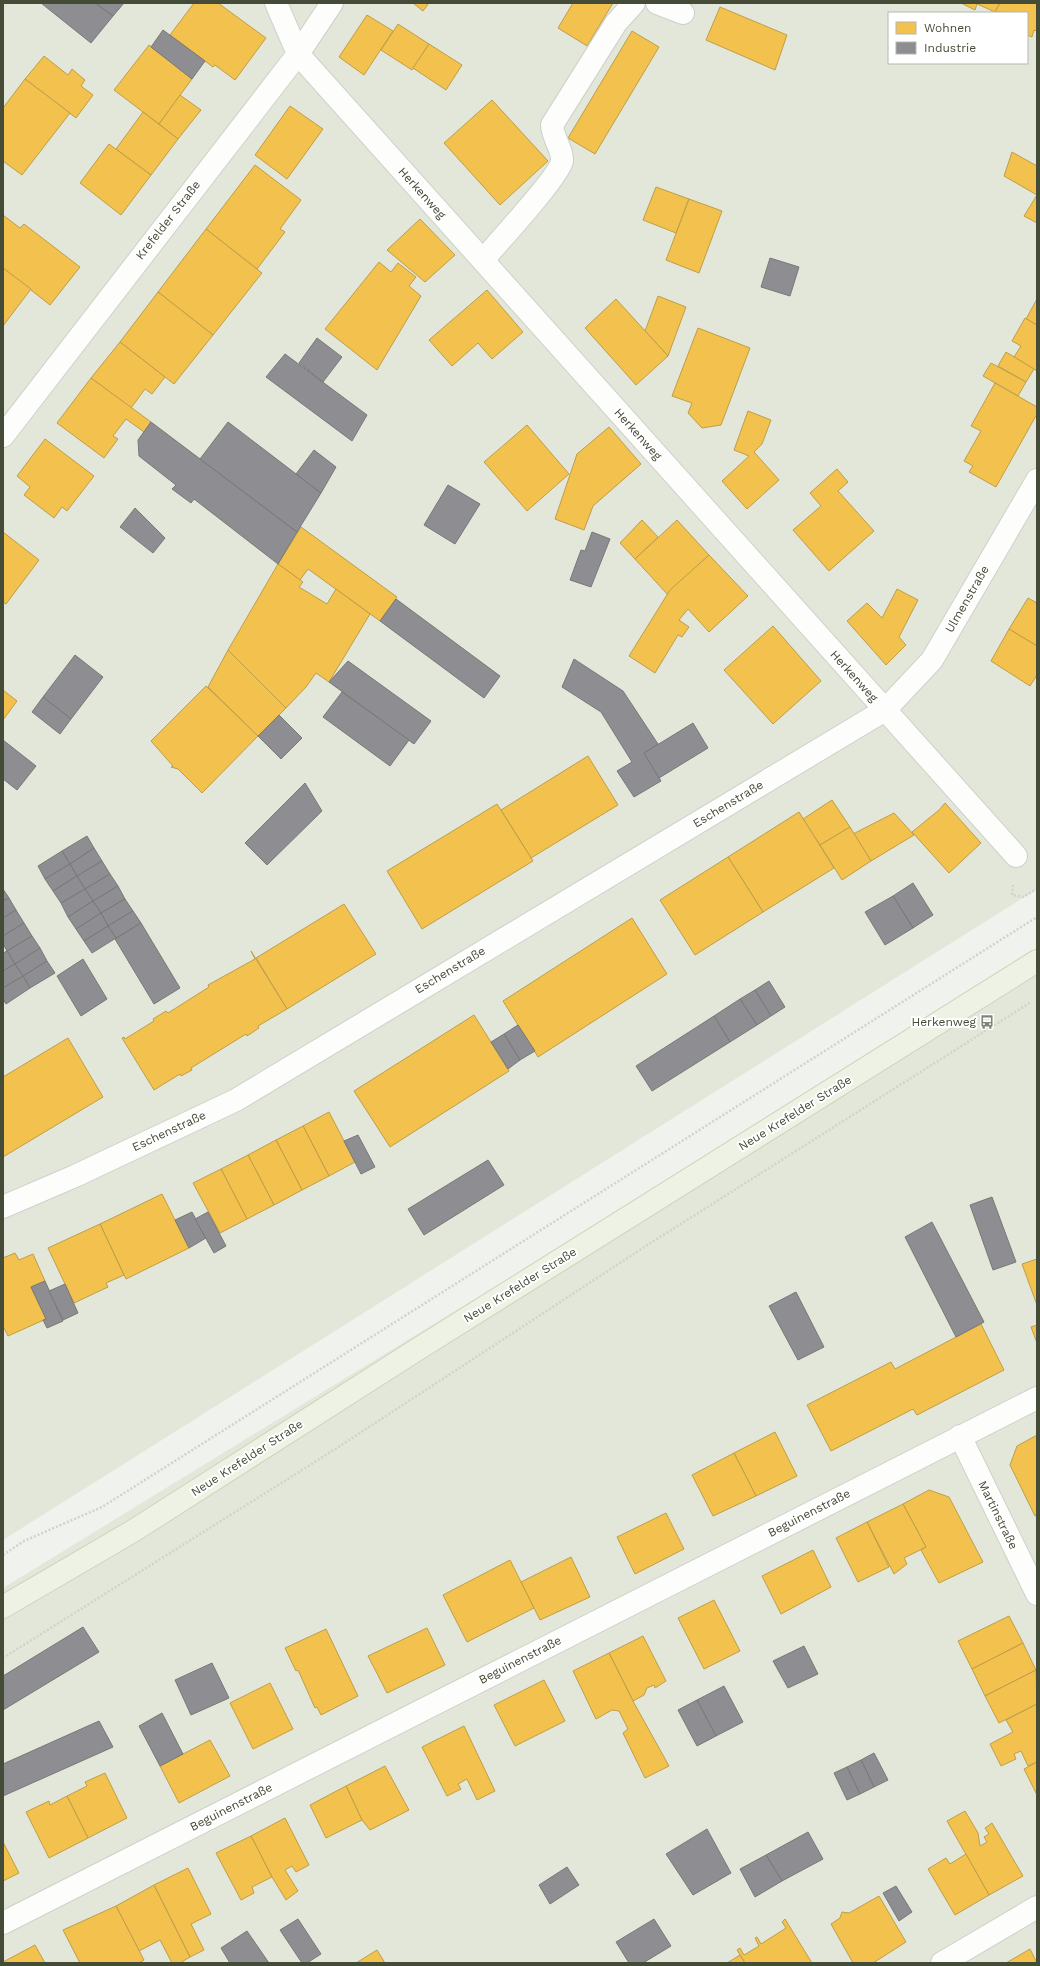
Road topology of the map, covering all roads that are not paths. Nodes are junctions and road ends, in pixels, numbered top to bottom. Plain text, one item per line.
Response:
1 (276, 3) edge
2 (332, 3) edge
3 (634, 3) edge
4 (657, 3) edge
5 (683, 13) dead end
6 (298, 54) junction
7 (483, 260) junction
8 (3, 436) edge
9 (1037, 480) edge
10 (885, 710) junction
11 (1016, 856) dead end
12 (1037, 961) edge
13 (3, 1207) edge
14 (1037, 1398) edge
15 (960, 1436) junction
16 (25, 1594) junction
17 (1037, 1594) edge
18 (3, 1596) edge
19 (3, 1607) edge
20 (1037, 1907) edge
21 (3, 1923) edge
22 (942, 1963) edge

1 - 6 street, Herkenweg
2 - 6 street, Krefelder Straße
3 - 7 street
4 - 5 street
6 - 7 street, Herkenweg
6 - 8 street, Krefelder Straße
7 - 10 street, Herkenweg
9 - 10 street, Ulmenstraße
10 - 11 street, Herkenweg
10 - 13 street, Eschenstraße
12 - 16 main road, Neue Krefelder Straße
14 - 15 street, Beguinenstraße
15 - 17 street, Martinstraße
15 - 21 street, Beguinenstraße
16 - 18 main road
16 - 19 main road, Neue Krefelder Straße
20 - 22 street

